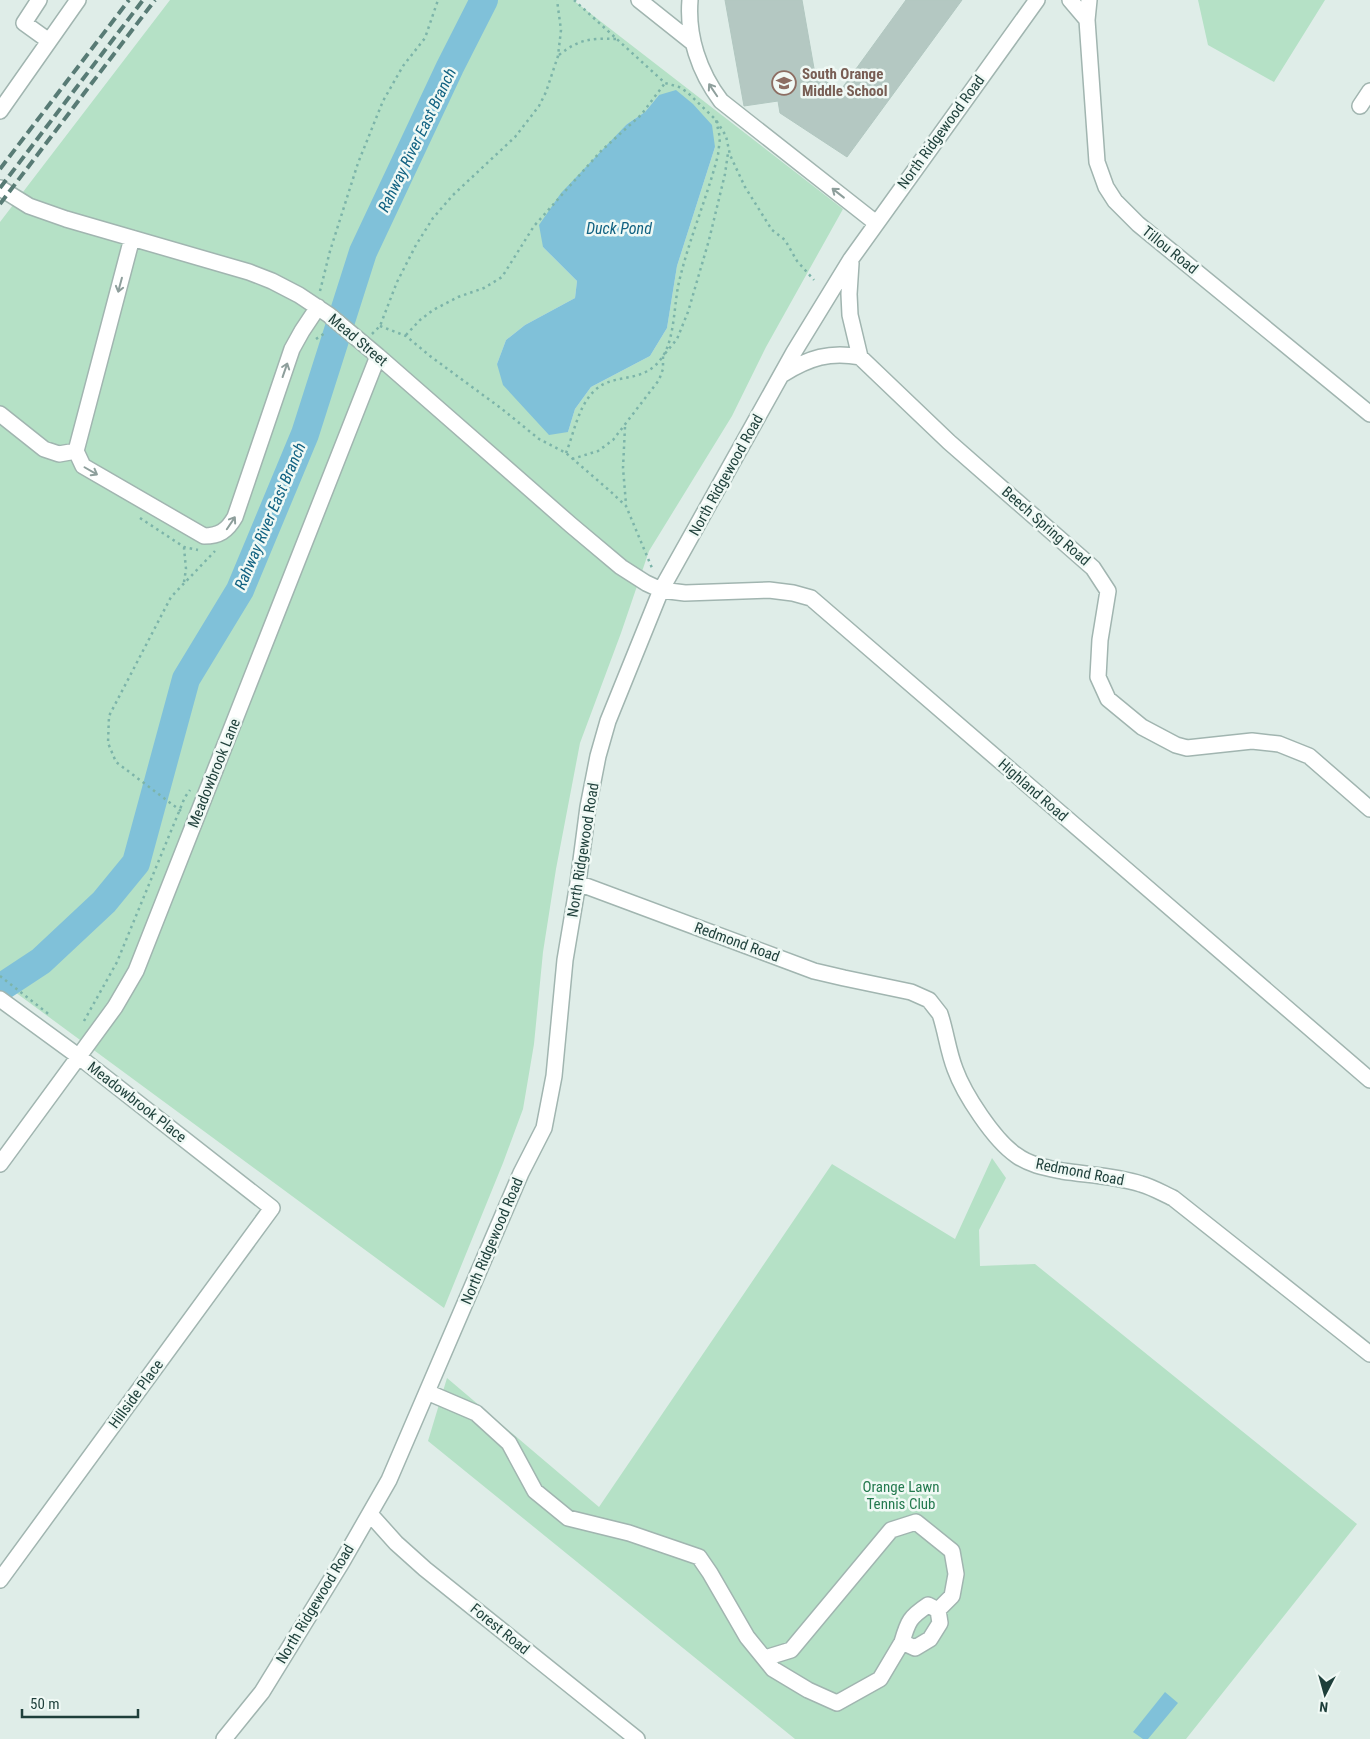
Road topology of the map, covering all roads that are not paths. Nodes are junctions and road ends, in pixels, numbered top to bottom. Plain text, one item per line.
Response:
1 (39, 0) edge
2 (78, 0) edge
3 (639, 0) edge
4 (690, 0) edge
5 (1037, 0) edge
6 (1070, 0) edge
7 (1089, 0) edge
8 (1087, 20) junction
9 (49, 40) junction
10 (693, 43) junction
11 (1370, 90) edge
12 (1360, 106) dead end
13 (0, 111) edge
14 (0, 188) edge
15 (876, 223) junction
16 (132, 238) junction
17 (851, 259) junction
18 (322, 305) junction
19 (378, 356) junction
20 (860, 357) junction
21 (783, 374) junction
22 (0, 414) edge
23 (1370, 414) edge
24 (76, 451) junction
25 (662, 590) junction
26 (1370, 809) edge
27 (578, 884) junction
28 (3, 1001) edge
29 (78, 1056) junction
30 (1370, 1080) edge
31 (0, 1164) edge
32 (272, 1208) joint
33 (1370, 1354) edge
34 (427, 1392) junction
35 (370, 1514) junction
36 (0, 1580) edge
37 (938, 1610) junction
38 (902, 1642) junction
39 (765, 1658) junction
40 (224, 1739) edge
41 (637, 1739) edge

1 - 9 street
2 - 9 street
3 - 10 street
4 - 10 street
5 - 15 street, North Ridgewood Road
6 - 8 street
7 - 8 street, Tillou Road
8 - 23 street, Tillou Road
9 - 13 street
15 -> 10 street
11 - 12 street
14 - 16 street, Mead Street
15 - 17 street, North Ridgewood Road
16 - 18 street, Mead Street
16 -> 24 street
17 - 20 street
17 - 21 street, North Ridgewood Road
18 - 19 street, Mead Street
24 -> 18 street
19 - 25 street, Mead Street
19 - 29 street, Meadowbrook Lane
20 - 21 street
20 - 26 street, Beech Spring Road
21 - 25 street, North Ridgewood Road
22 - 24 street
25 - 27 street, North Ridgewood Road
25 - 30 street, Highland Road
27 - 33 street, Redmond Road
27 - 34 street, North Ridgewood Road
28 - 29 street, Meadowbrook Place
29 - 31 street, Meadowbrook Lane
29 - 32 street, Meadowbrook Place
32 - 36 street, Hillside Place
34 - 35 street, North Ridgewood Road
34 - 39 street
35 - 40 street, North Ridgewood Road
35 - 41 street, Forest Road
37 - 38 street
37 - 38 street
37 - 39 street
38 - 39 street

